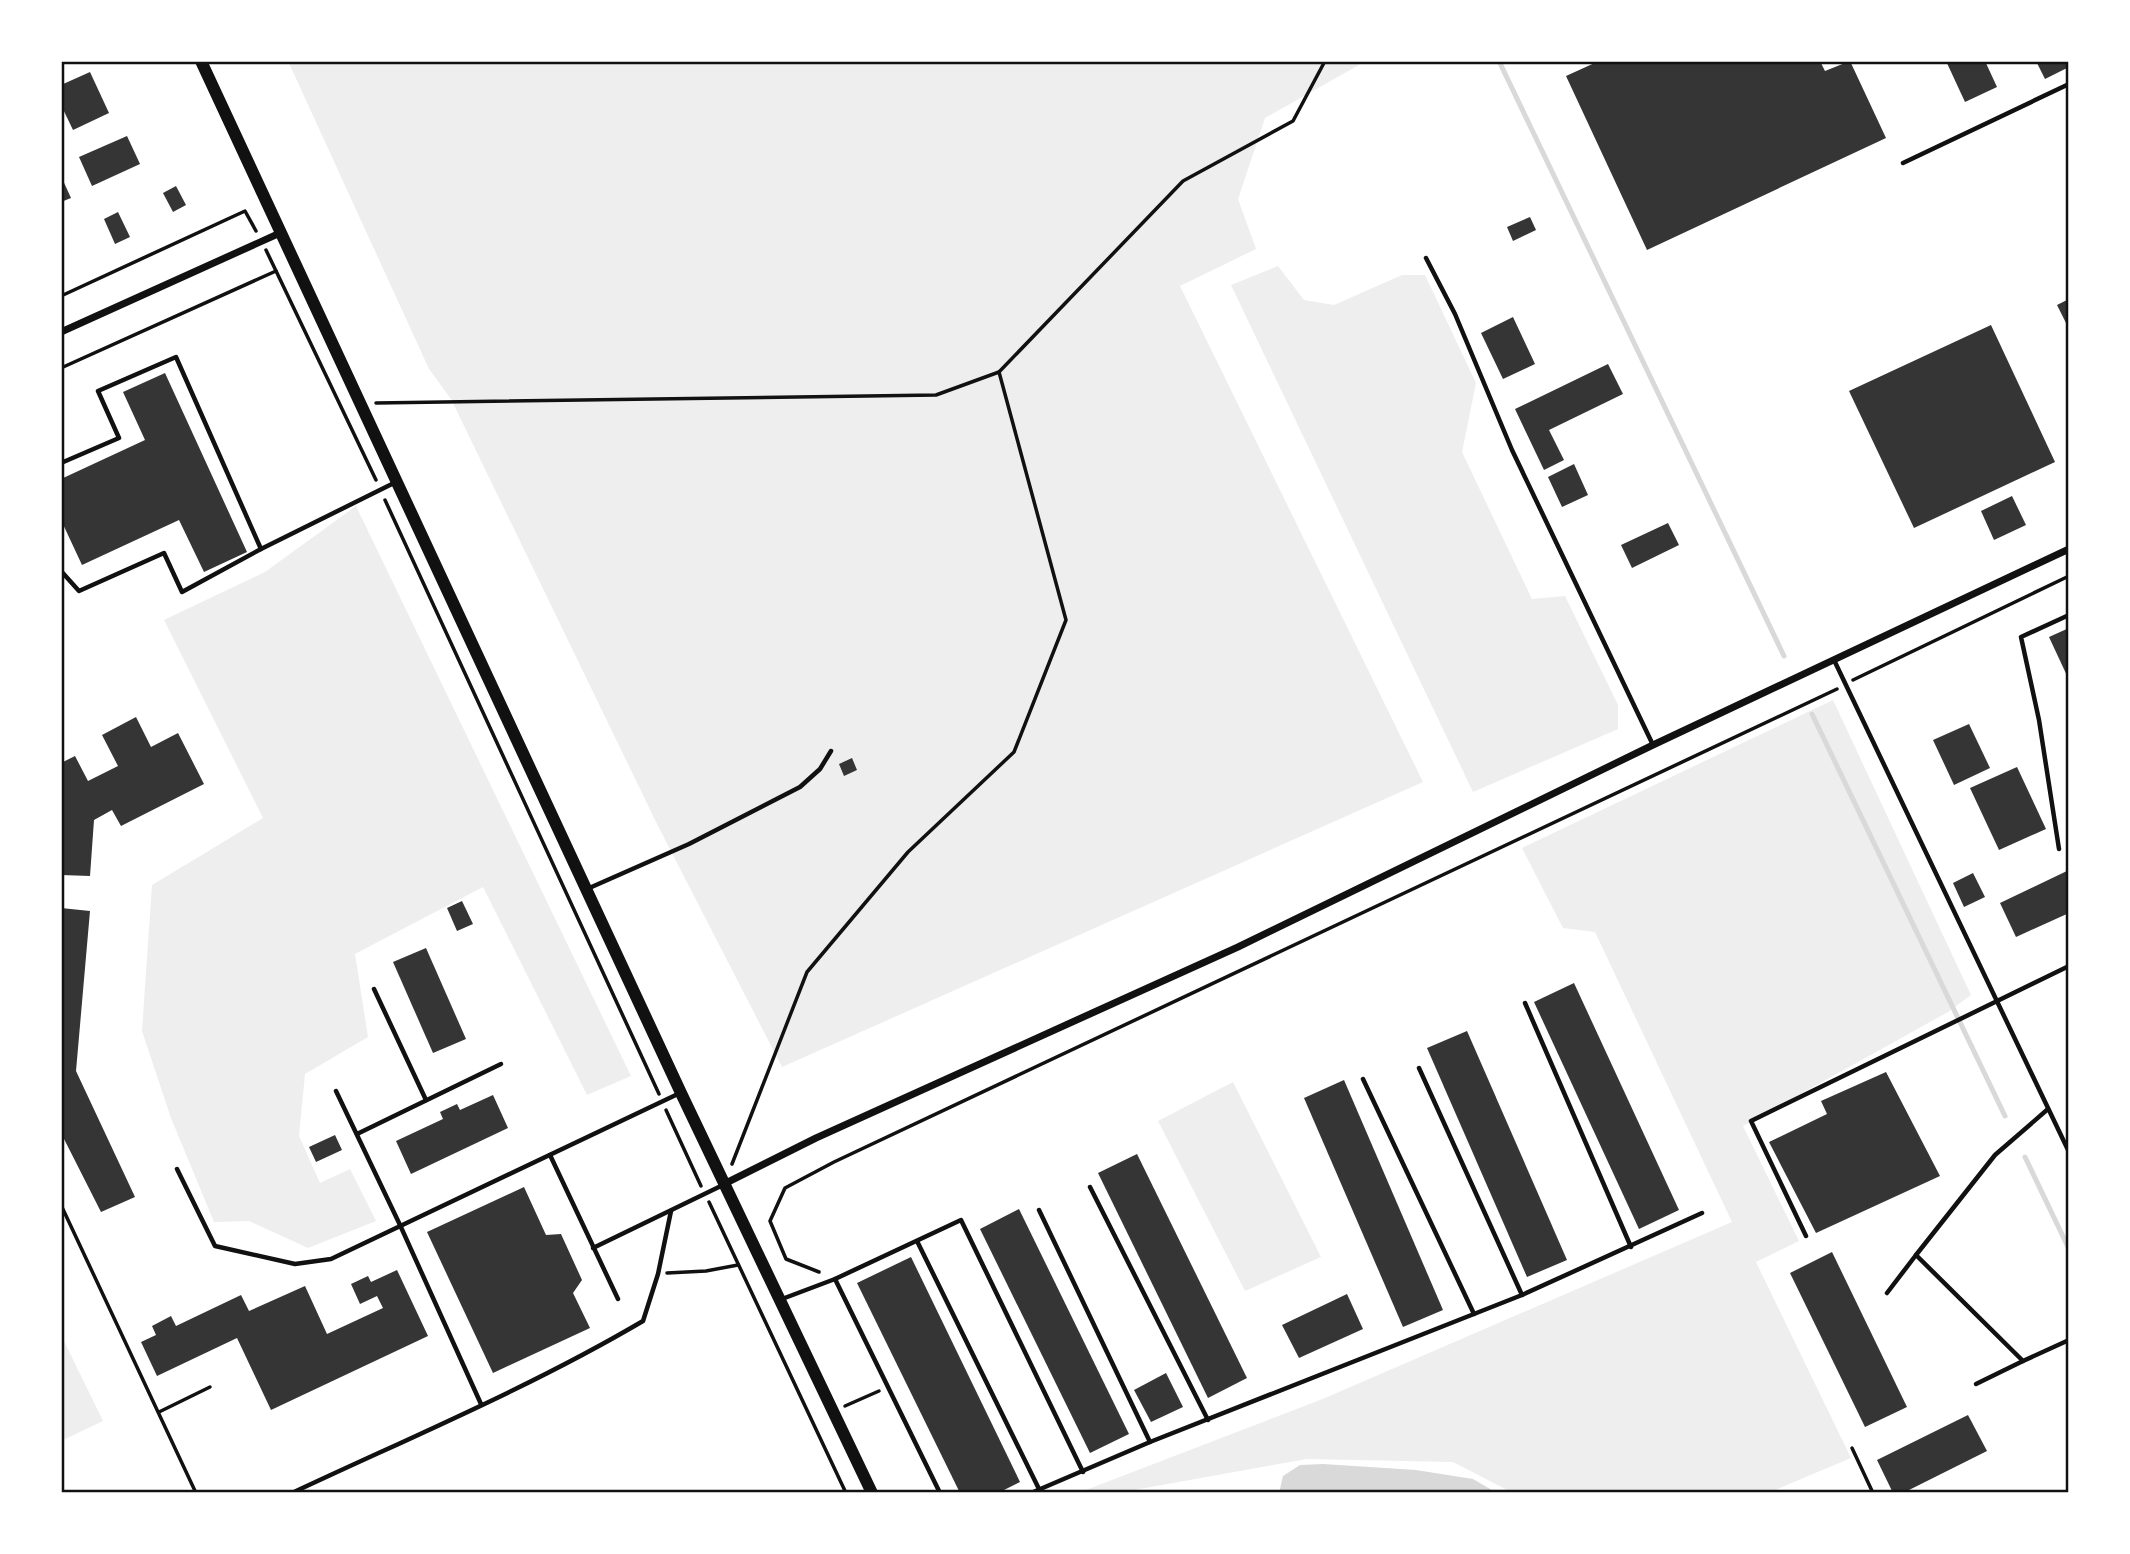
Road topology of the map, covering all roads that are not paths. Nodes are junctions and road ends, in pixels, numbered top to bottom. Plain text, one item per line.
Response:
1 (201, 61) edge
2 (2069, 84) edge
3 (1903, 163) dead end
4 (279, 233) junction
5 (1426, 258) dead end
6 (61, 331) edge
7 (61, 463) edge
8 (396, 482) junction
9 (2069, 548) edge
10 (261, 549) junction
11 (61, 571) edge
12 (2069, 614) edge
13 (1834, 660) junction
14 (1653, 745) junction
15 (831, 751) dead end
16 (2059, 849) dead end
17 (586, 889) junction
18 (2069, 966) edge
19 (374, 989) dead end
20 (1995, 1001) junction
21 (1525, 1003) dead end
22 (501, 1065) dead end
23 (1419, 1068) dead end
24 (1363, 1079) dead end
25 (336, 1091) dead end
26 (681, 1093) junction
27 (426, 1100) junction
28 (2048, 1109) junction
29 (357, 1134) junction
30 (2069, 1152) edge
31 (550, 1156) junction
32 (177, 1168) dead end
33 (724, 1184) junction
34 (1090, 1187) dead end
35 (1039, 1210) dead end
36 (671, 1211) junction
37 (1702, 1213) dead end
38 (400, 1225) junction
39 (1806, 1236) dead end
40 (917, 1241) junction
41 (1631, 1247) junction
42 (593, 1248) junction
43 (1916, 1255) junction
44 (835, 1279) junction
45 (1887, 1293) dead end
46 (1522, 1295) junction
47 (618, 1298) dead end
48 (780, 1299) junction
49 (1474, 1314) junction
50 (2069, 1340) edge
51 (2024, 1362) junction
52 (1976, 1384) dead end
53 (481, 1405) junction
54 (1208, 1420) junction
55 (1150, 1442) junction
56 (1083, 1472) junction
57 (1039, 1489) junction
58 (292, 1493) edge
59 (872, 1493) edge
60 (940, 1493) edge
61 (1031, 1493) edge

1 - 4 main road
2 - 3 lane
4 - 6 street
4 - 8 main road
5 - 14 lane
7 - 10 lane
8 - 10 lane
8 - 17 main road
9 - 13 street
10 - 11 lane
12 - 16 lane
13 - 14 street
13 - 20 lane
14 - 33 street
15 - 17 lane
17 - 26 main road
18 - 20 lane
19 - 27 lane
20 - 28 lane
20 - 39 lane
21 - 41 lane
22 - 27 lane
23 - 46 lane
24 - 49 lane
25 - 29 lane
26 - 31 lane
26 - 33 main road
27 - 29 lane
28 - 30 lane
28 - 43 lane
29 - 38 lane
31 - 38 lane
31 - 42 lane
32 - 38 lane
33 - 36 lane
33 - 48 main road
34 - 54 lane
35 - 55 lane
36 - 42 lane
36 - 53 lane
37 - 41 lane
38 - 53 lane
40 - 44 lane
40 - 56 lane
40 - 57 lane
41 - 46 lane
42 - 47 lane
43 - 45 lane
43 - 51 lane
44 - 48 lane
44 - 60 lane
46 - 49 lane
48 - 59 main road
49 - 54 lane
50 - 51 lane
51 - 52 lane
53 - 58 lane
54 - 55 lane
55 - 56 lane
56 - 57 lane
57 - 61 lane

